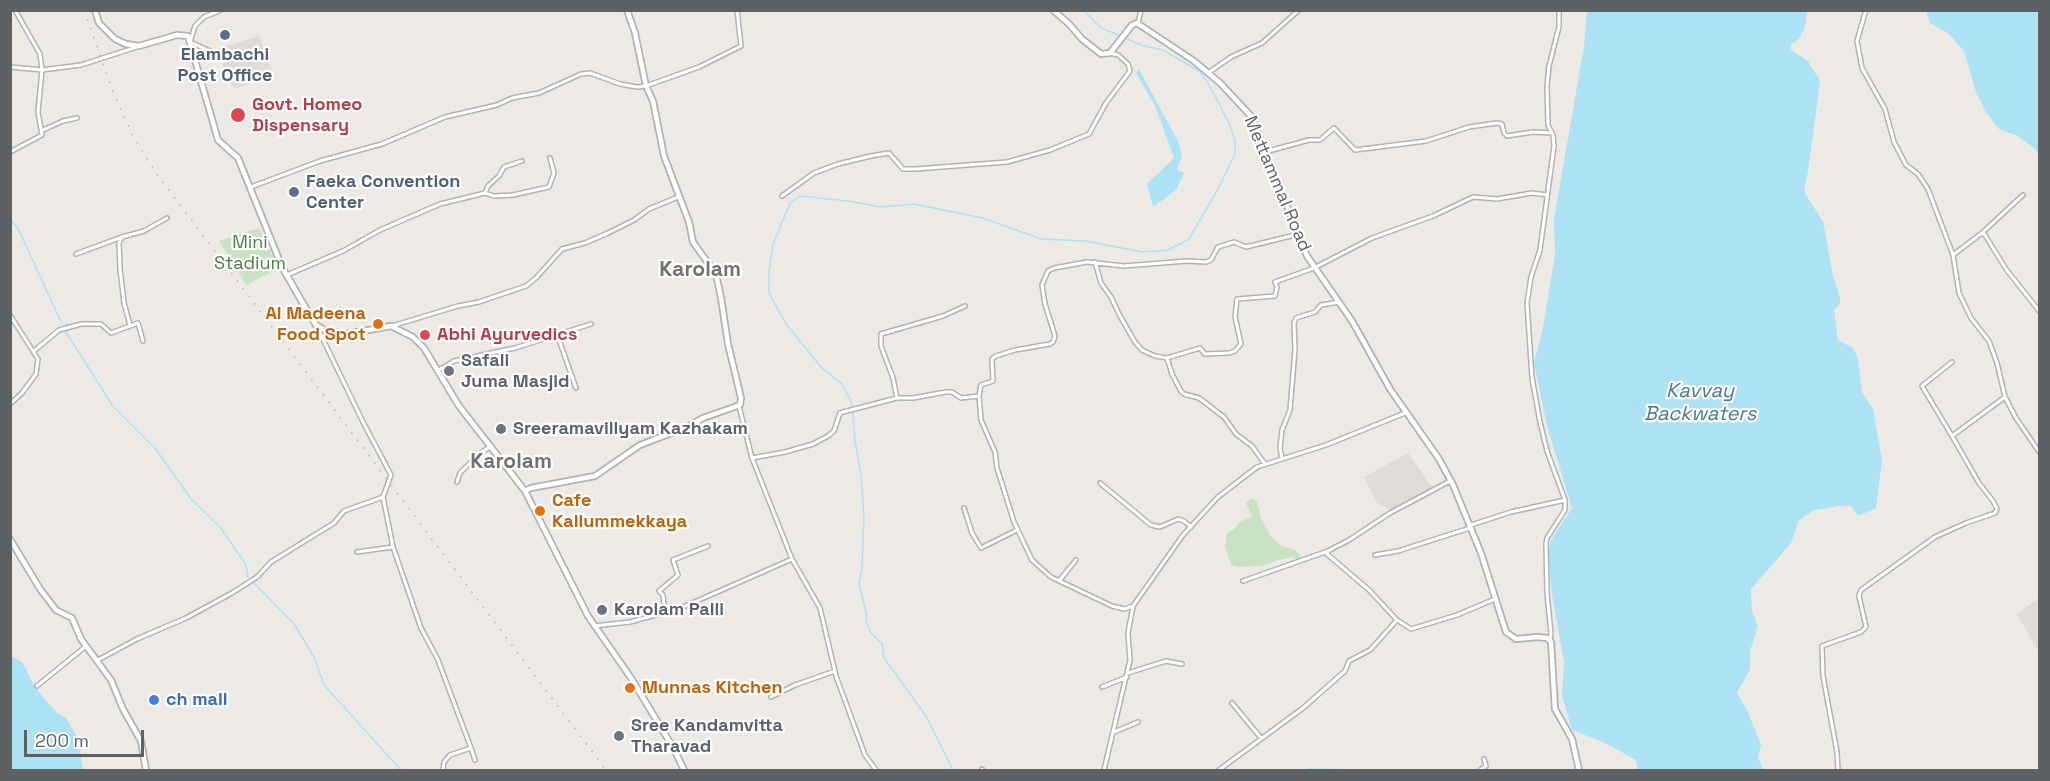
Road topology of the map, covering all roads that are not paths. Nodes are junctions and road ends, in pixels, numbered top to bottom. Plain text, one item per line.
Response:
1 (15, 10) edge
2 (95, 10) edge
3 (221, 10) edge
4 (627, 10) edge
5 (737, 10) edge
6 (1053, 10) edge
7 (1141, 10) edge
8 (1299, 10) edge
9 (1560, 10) edge
10 (1866, 10) edge
11 (1137, 23) junction
12 (190, 42) junction
13 (139, 46) junction
14 (210, 51) dead end
15 (1110, 53) junction
16 (10, 67) edge
17 (42, 70) junction
18 (1208, 73) junction
19 (646, 86) junction
20 (77, 118) dead end
21 (43, 130) junction
22 (1552, 133) junction
23 (10, 152) edge
24 (1265, 152) junction
25 (550, 158) dead end
26 (522, 161) dead end
27 (249, 188) junction
28 (485, 193) junction
29 (1547, 195) junction
30 (2023, 195) dead end
31 (680, 196) junction
32 (782, 196) dead end
33 (167, 218) dead end
34 (1299, 234) junction
35 (1982, 234) junction
36 (122, 237) junction
37 (76, 254) dead end
38 (1953, 255) junction
39 (1095, 262) junction
40 (1314, 268) junction
41 (287, 275) junction
42 (1339, 302) junction
43 (965, 306) dead end
44 (2040, 312) edge
45 (10, 315) edge
46 (591, 324) dead end
47 (130, 325) junction
48 (316, 325) junction
49 (391, 326) junction
50 (557, 334) junction
51 (144, 340) dead end
52 (34, 351) junction
53 (1167, 358) junction
54 (1952, 362) dead end
55 (438, 371) junction
56 (576, 388) dead end
57 (979, 396) junction
58 (897, 398) junction
59 (2006, 398) junction
60 (10, 404) edge
61 (739, 406) junction
62 (1405, 412) junction
63 (1952, 436) junction
64 (492, 448) junction
65 (2040, 453) edge
66 (752, 458) junction
67 (1282, 458) junction
68 (1265, 464) junction
69 (1450, 481) junction
70 (457, 482) dead end
71 (1100, 483) dead end
72 (525, 491) junction
73 (383, 497) junction
74 (1565, 500) junction
75 (964, 508) dead end
76 (1191, 526) junction
77 (1471, 526) junction
78 (1017, 530) junction
79 (10, 539) edge
80 (708, 546) dead end
81 (393, 547) junction
82 (1328, 551) junction
83 (357, 552) dead end
84 (1376, 555) dead end
85 (792, 559) junction
86 (1076, 560) dead end
87 (1059, 581) junction
88 (1243, 581) dead end
89 (1495, 599) junction
90 (1133, 606) junction
91 (668, 612) junction
92 (1397, 621) junction
93 (594, 626) junction
94 (1550, 640) junction
95 (86, 646) junction
96 (96, 662) junction
97 (1182, 663) dead end
98 (835, 670) junction
99 (1127, 675) junction
100 (37, 687) dead end
101 (1102, 687) dead end
102 (771, 698) dead end
103 (1232, 703) dead end
104 (1138, 722) dead end
105 (1114, 732) junction
106 (1261, 738) junction
107 (471, 748) junction
108 (1484, 759) dead end
109 (475, 760) dead end
110 (146, 771) edge
111 (443, 771) edge
112 (684, 771) edge
113 (876, 771) edge
114 (1104, 771) edge
115 (1220, 771) edge
116 (1480, 771) edge
117 (1580, 771) edge
118 (1838, 771) edge

1 - 17 street
2 - 13 main road
3 - 12 street
4 - 19 main road
5 - 19 street
6 - 15 main road
7 - 11 street
8 - 18 street
9 - 22 street
10 - 38 street
11 - 15 main road
11 - 18 main road, Mettammal Road
12 - 13 main road
12 - 14 street
12 - 27 main road
13 - 17 street
15 - 32 street
16 - 17 street
17 - 21 street
18 - 24 main road, Mettammal Road
19 - 27 street
19 - 31 main road
20 - 21 street
21 - 23 street
22 - 24 street
22 - 29 street
24 - 34 main road, Mettammal Road
25 - 28 street
26 - 28 street
27 - 41 main road
28 - 41 street
29 - 40 street
29 - 74 street
30 - 35 street
31 - 49 street
31 - 61 main road
33 - 36 street
34 - 39 street
34 - 40 main road, Mettammal Road
35 - 38 street
35 - 44 street
36 - 37 street
36 - 47 street
38 - 59 street
39 - 53 street
39 - 57 street
40 - 42 main road, Mettammal Road
40 - 53 street
41 - 48 main road
42 - 62 main road, Mettammal Road
42 - 67 street
43 - 58 street
45 - 52 street
46 - 50 street
47 - 51 street
47 - 52 street
48 - 49 main road
48 - 73 street
49 - 55 main road
50 - 55 street
50 - 56 street
52 - 60 street
53 - 68 street
54 - 63 street
55 - 64 main road
57 - 58 street
57 - 78 street
58 - 66 street
59 - 63 street
59 - 65 street
61 - 66 street
61 - 72 main road
62 - 67 street
62 - 69 main road, Mettammal Road
63 - 118 street
64 - 70 street
64 - 72 main road
66 - 85 street
67 - 68 street
68 - 76 street
69 - 77 main road, Mettammal Road
69 - 82 street
71 - 76 street
72 - 93 main road
73 - 81 street
73 - 96 street
74 - 77 street
74 - 94 street
75 - 78 street
76 - 90 street
77 - 84 street
77 - 89 main road, Mettammal Road
78 - 87 street
79 - 95 main road
80 - 91 street
81 - 83 street
81 - 107 street
82 - 88 street
82 - 92 street
85 - 91 street
85 - 98 street
86 - 87 street
87 - 90 street
89 - 92 street
89 - 94 main road, Mettammal Road
90 - 99 street
91 - 93 street
92 - 106 street
93 - 112 main road
94 - 117 main road
95 - 96 main road
95 - 100 street
96 - 110 main road
97 - 99 street
98 - 102 street
98 - 113 street
99 - 101 street
99 - 105 street
103 - 106 street
104 - 105 street
105 - 114 street
106 - 115 street
107 - 109 street
107 - 111 street
108 - 116 street

